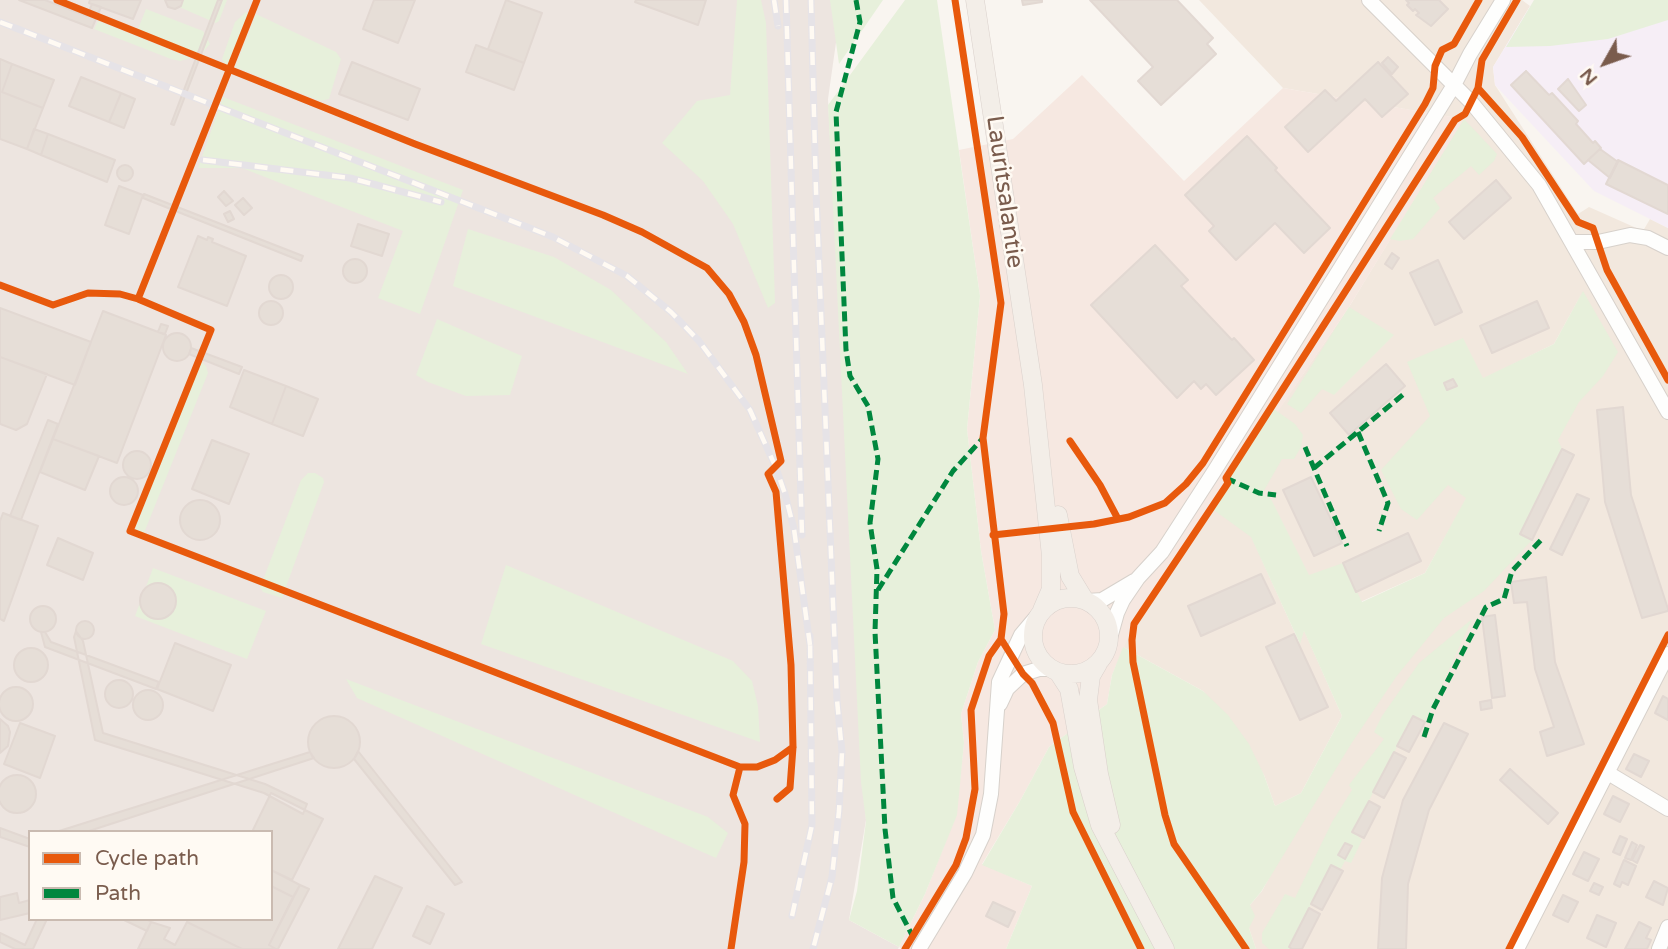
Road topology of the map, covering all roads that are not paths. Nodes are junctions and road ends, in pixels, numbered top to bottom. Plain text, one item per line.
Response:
1 (975, 0) edge
2 (1369, 0) edge
3 (1503, 0) edge
4 (1454, 85) junction
5 (1573, 243) junction
6 (1668, 248) edge
7 (1033, 385) junction
8 (1668, 412) edge
9 (1138, 578) junction
10 (1086, 600) junction
11 (1039, 613) junction
12 (1110, 638) junction
13 (1668, 654) edge
14 (1098, 664) junction
15 (1055, 671) junction
16 (997, 711) junction
17 (1608, 773) junction
18 (1668, 809) edge
19 (1124, 872) junction
20 (1668, 927) edge
21 (919, 949) edge
22 (1165, 949) edge
23 (1517, 949) edge
24 (1659, 949) edge

1 - 7 main road, Lauritsalantie
2 - 4 street
3 - 4 street
4 - 5 street
4 - 9 street
5 - 6 street
5 - 8 street
7 - 10 main road, Lauritsalantie
7 - 11 main road, Lauritsalantie
9 - 10 street
9 - 12 street
10 - 11 main road
10 - 12 main road
11 - 15 main road
11 - 16 street
12 - 14 main road
13 - 17 street
14 - 15 main road
14 - 19 main road
15 - 16 street
15 - 19 main road
16 - 21 street
17 - 18 street
17 - 23 street
19 - 22 main road
20 - 24 street

